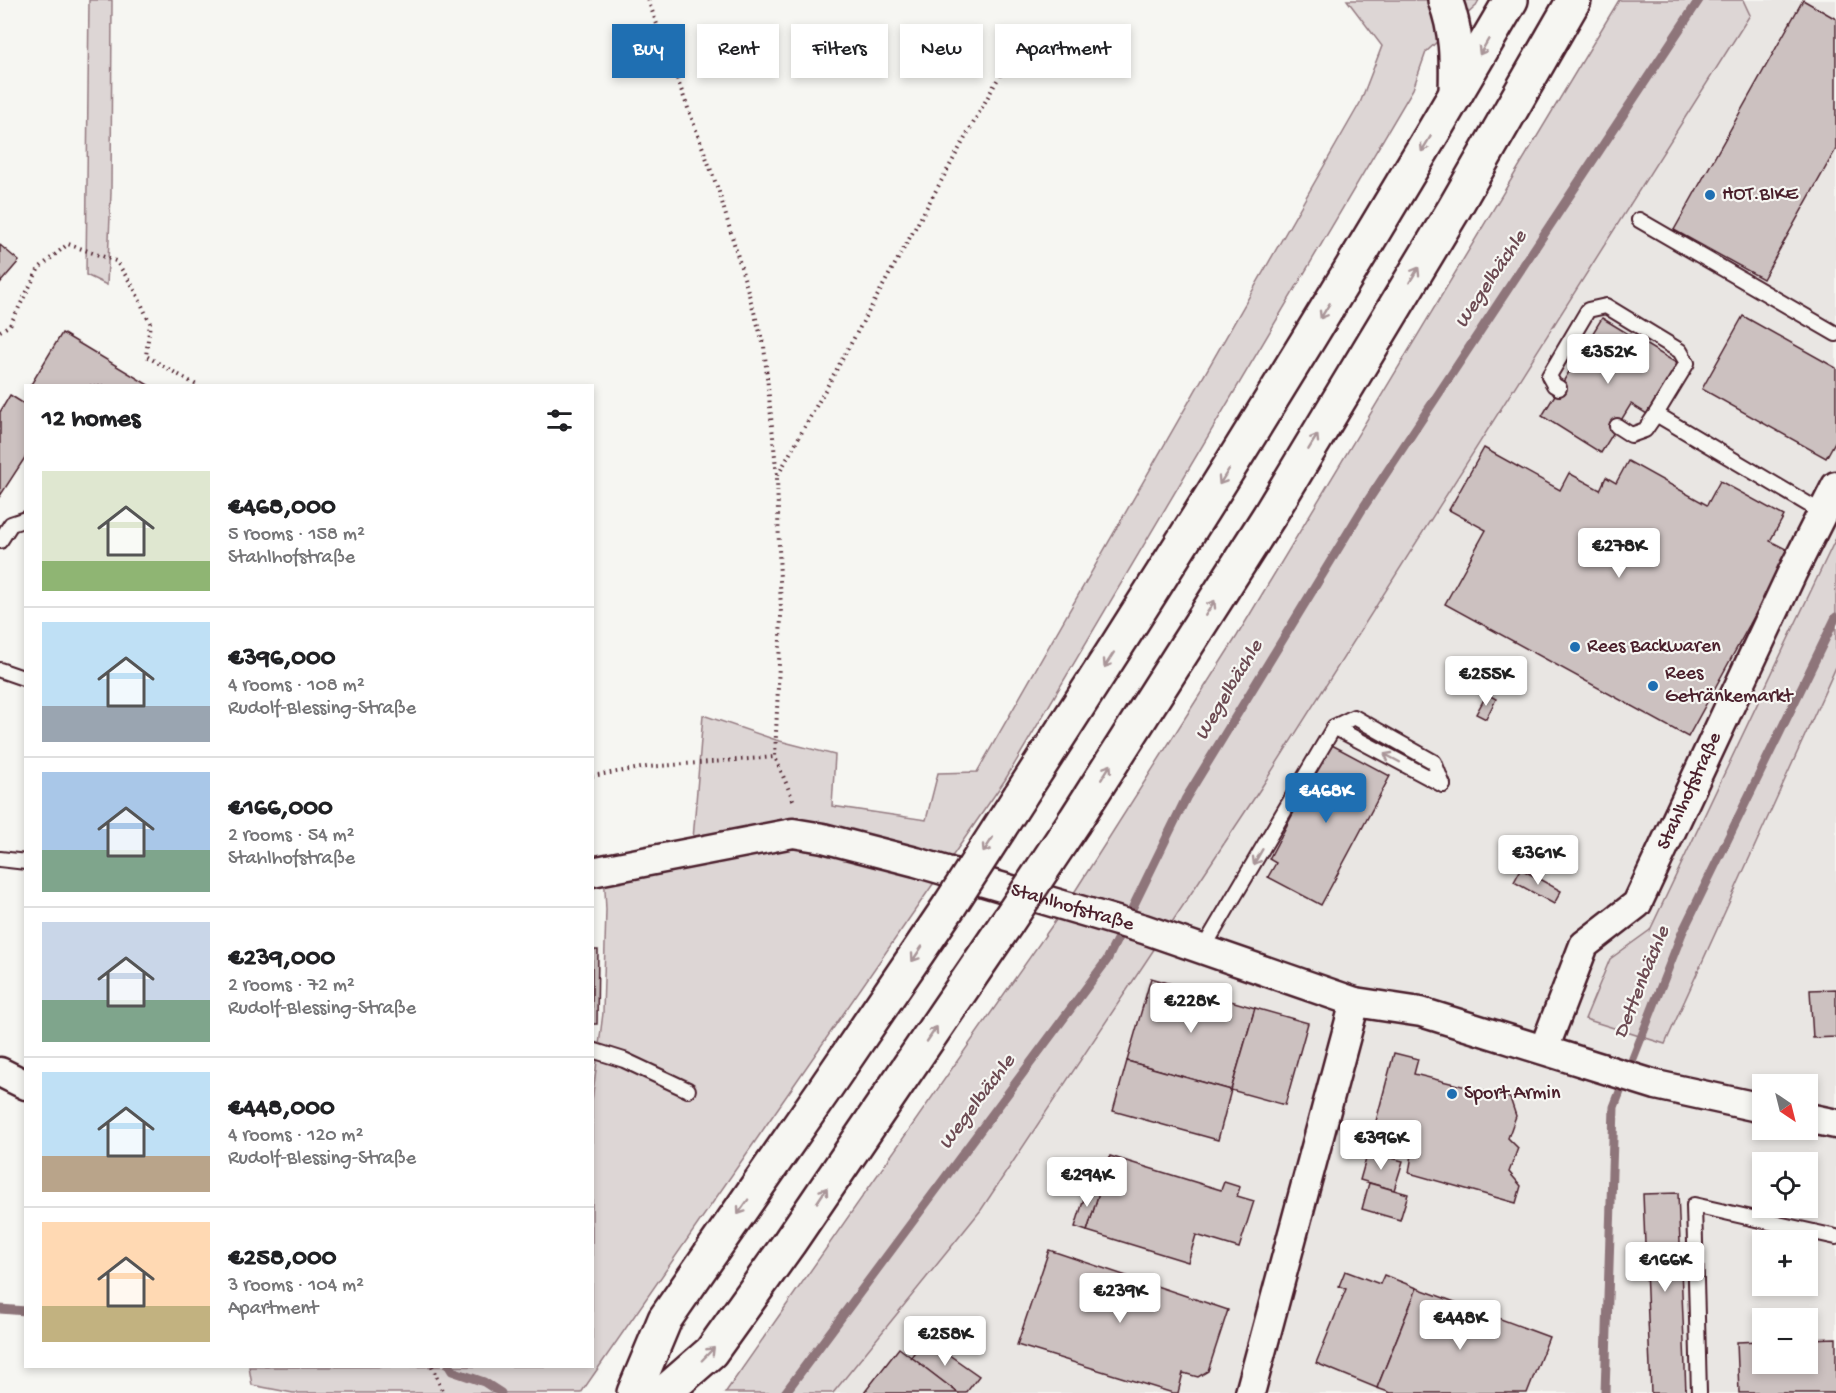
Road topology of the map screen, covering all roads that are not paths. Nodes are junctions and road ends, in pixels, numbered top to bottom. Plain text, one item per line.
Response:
1 (1445, 0) edge
2 (1511, 0) edge
3 (1574, 0) edge
4 (1456, 94) junction
5 (1639, 220) dead end
6 (1836, 334) edge
7 (1559, 388) dead end
8 (1656, 414) junction
9 (1617, 426) dead end
10 (1836, 486) edge
11 (1823, 513) junction
12 (24, 520) edge
13 (0, 541) edge
14 (0, 670) edge
15 (24, 678) edge
16 (1443, 785) dead end
17 (0, 859) edge
18 (24, 862) edge
19 (594, 872) edge
20 (1203, 950) junction
21 (1355, 1002) junction
22 (1544, 1049) junction
23 (594, 1051) edge
24 (0, 1072) edge
25 (24, 1084) edge
26 (688, 1090) dead end
27 (1752, 1106) edge
28 (1818, 1120) edge
29 (1836, 1124) edge
30 (1836, 1238) edge
31 (634, 1393) edge
32 (664, 1393) edge
33 (1250, 1393) edge
34 (1699, 1393) edge

1 - 4 highway
2 -> 4 highway
32 -> 3 highway, bridge
4 -> 31 highway, bridge
5 - 6 lane
7 - 8 lane
8 - 9 lane
8 - 11 lane
10 - 11 street, Stahlhofstraße
11 - 22 street, Stahlhofstraße
12 - 13 lane
14 - 15 lane
16 -> 20 lane
17 - 18 lane
19 - 20 street, Stahlhofstraße
20 - 21 street, Stahlhofstraße
21 - 22 street, Stahlhofstraße
21 - 33 street
22 - 27 street, Stahlhofstraße
23 - 26 lane
24 - 25 street
28 - 29 street
30 - 34 lane

